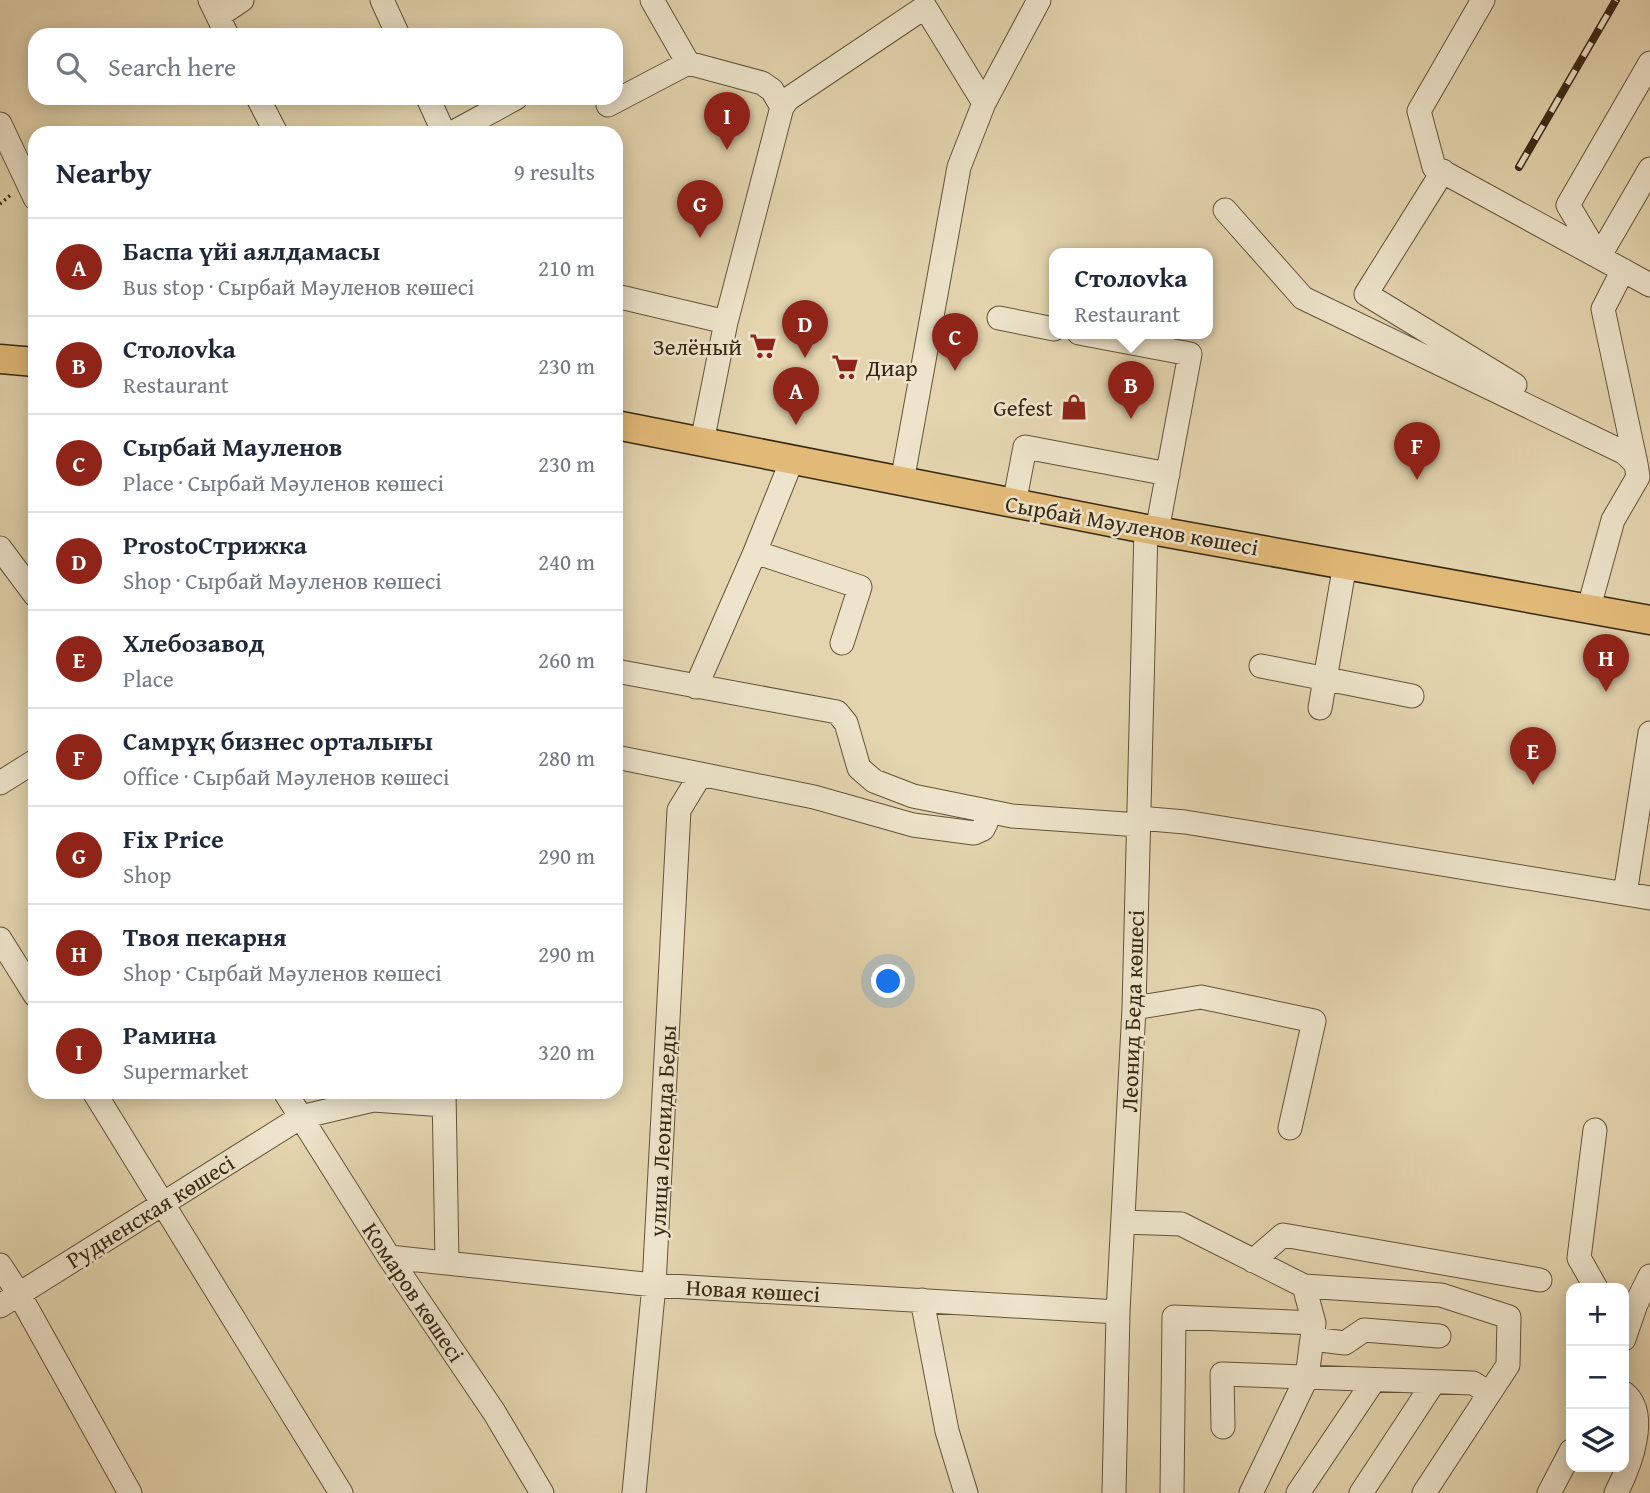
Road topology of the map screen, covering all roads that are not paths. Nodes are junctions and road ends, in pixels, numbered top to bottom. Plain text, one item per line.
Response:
1 (242, 0) edge
2 (382, 0) edge
3 (652, 0) edge
4 (1039, 0) edge
5 (1483, 0) edge
6 (926, 2) edge
7 (219, 17) edge
8 (395, 28) edge
9 (1650, 63) edge
10 (688, 64) junction
11 (623, 97) edge
12 (984, 103) junction
13 (262, 105) edge
14 (431, 105) edge
15 (503, 105) edge
16 (782, 107) junction
17 (0, 125) edge
18 (272, 126) edge
19 (441, 126) edge
20 (465, 126) edge
21 (1650, 169) edge
22 (1443, 172) junction
23 (28, 183) edge
24 (1225, 210) dead end
25 (1599, 257) junction
26 (1623, 270) junction
27 (1650, 285) edge
28 (623, 298) edge
29 (999, 318) dead end
30 (726, 321) junction
31 (1049, 328) edge
32 (1111, 339) edge
33 (0, 359) edge
34 (28, 361) edge
35 (623, 426) edge
36 (702, 442) junction
37 (1631, 458) junction
38 (792, 460) junction
39 (1168, 474) junction
40 (902, 482) junction
41 (1014, 503) junction
42 (1152, 530) junction
43 (755, 552) junction
44 (3, 557) edge
45 (1345, 564) junction
46 (28, 587) edge
47 (1589, 607) junction
48 (1650, 620) edge
49 (842, 643) dead end
50 (1261, 666) dead end
51 (623, 672) edge
52 (1325, 678) junction
53 (696, 687) junction
54 (1412, 696) dead end
55 (1320, 708) dead end
56 (1650, 733) edge
57 (623, 758) edge
58 (28, 765) edge
59 (701, 774) junction
60 (0, 783) edge
61 (984, 811) junction
62 (1139, 822) junction
63 (1625, 894) junction
64 (1650, 898) edge
65 (0, 939) edge
66 (28, 984) edge
67 (1134, 1008) junction
68 (98, 1099) edge
69 (289, 1099) edge
70 (362, 1099) edge
71 (444, 1099) edge
72 (301, 1117) junction
73 (1290, 1128) dead end
74 (1595, 1130) dead end
75 (163, 1203) junction
76 (1123, 1222) junction
77 (389, 1257) junction
78 (1253, 1261) junction
79 (447, 1262) junction
80 (0, 1265) edge
81 (1650, 1276) edge
82 (1540, 1280) dead end
83 (1593, 1283) edge
84 (654, 1285) junction
85 (1304, 1286) junction
86 (10, 1300) edge
87 (922, 1300) junction
88 (1636, 1304) edge
89 (1118, 1312) junction
90 (1629, 1324) edge
91 (1313, 1331) junction
92 (1439, 1336) dead end
93 (1307, 1377) junction
94 (1374, 1380) junction
95 (1434, 1382) junction
96 (1489, 1394) junction
97 (1629, 1396) edge
98 (1223, 1427) dead end
99 (1645, 1450) edge
100 (1566, 1461) edge
101 (130, 1493) edge
102 (341, 1493) edge
103 (542, 1493) edge
104 (634, 1493) edge
105 (966, 1493) edge
106 (1114, 1493) edge
107 (1172, 1493) edge
108 (1251, 1493) edge
109 (1298, 1493) edge
110 (1361, 1493) edge
111 (1424, 1493) edge
112 (1549, 1493) edge
113 (1616, 1493) edge

1 - 7 street
2 - 8 street
3 - 10 street
4 - 12 street
5 - 22 street
6 - 12 street
6 - 16 street
9 - 25 street
10 - 11 street
10 - 16 street
12 - 40 street
13 - 18 street
14 - 19 street
15 - 20 street
16 - 30 street
17 - 23 street
21 - 25 street
22 - 25 street
22 - 37 street
24 - 37 street
25 - 26 street
26 - 27 street
26 - 37 street
28 - 30 street
29 - 31 street
30 - 36 street
32 - 39 street, Леонид Беда көшесі
33 - 34 main road
35 - 36 main road, Сырбай Мәуленов көшесі
36 - 38 main road, Сырбай Мәуленов көшесі
37 - 47 street
38 - 40 main road, Сырбай Мәуленов көшесі
38 - 43 street
39 - 41 street
39 - 42 street, Леонид Беда көшесі
40 - 41 main road, Сырбай Мәуленов көшесі
41 - 42 main road, Сырбай Мәуленов көшесі
42 - 45 main road, Сырбай Мәуленов көшесі
42 - 62 street, Леонид Беда көшесі
43 - 49 street
43 - 53 street
44 - 46 street
45 - 47 main road, Сырбай Мәуленов көшесі
45 - 52 street
47 - 48 main road, Сырбай Мәуленов көшесі
50 - 52 street
51 - 53 street
52 - 54 street
52 - 55 street
53 - 61 street
56 - 63 street
57 - 59 street
58 - 60 street
59 - 61 street
59 - 84 street, улица Леонида Беды
61 - 62 street
62 - 63 street
62 - 67 street, Леонид Беда көшесі
63 - 64 street
65 - 66 street
67 - 73 street
67 - 76 street, Леонид Беда көшесі
68 - 75 street
69 - 72 street, Комаров көшесі
70 - 72 street, Рудненская көшесі
71 - 79 street
72 - 75 street, Рудненская көшесі
72 - 77 street, Комаров көшесі
74 - 83 street
75 - 86 street, Рудненская көшесі
75 - 102 street
76 - 78 street
76 - 89 street, Леонид Беда көшесі
77 - 79 street, Новая көшесі
77 - 103 street, Комаров көшесі
78 - 82 street
78 - 85 street
79 - 84 street, Новая көшесі
80 - 86 street
81 - 88 street
84 - 87 street, Новая көшесі
84 - 104 street, улица Леонида Беды
85 - 91 street
85 - 96 street
86 - 101 street
87 - 89 street, Новая көшесі
87 - 105 street
88 - 90 street
89 - 106 street, Леонид Беда көшесі
91 - 92 street
91 - 93 street
91 - 107 street
93 - 94 street
93 - 98 street
93 - 108 street
94 - 95 street
94 - 109 street
95 - 96 street
95 - 110 street
96 - 111 street
97 - 99 street
99 - 113 street
100 - 112 street

